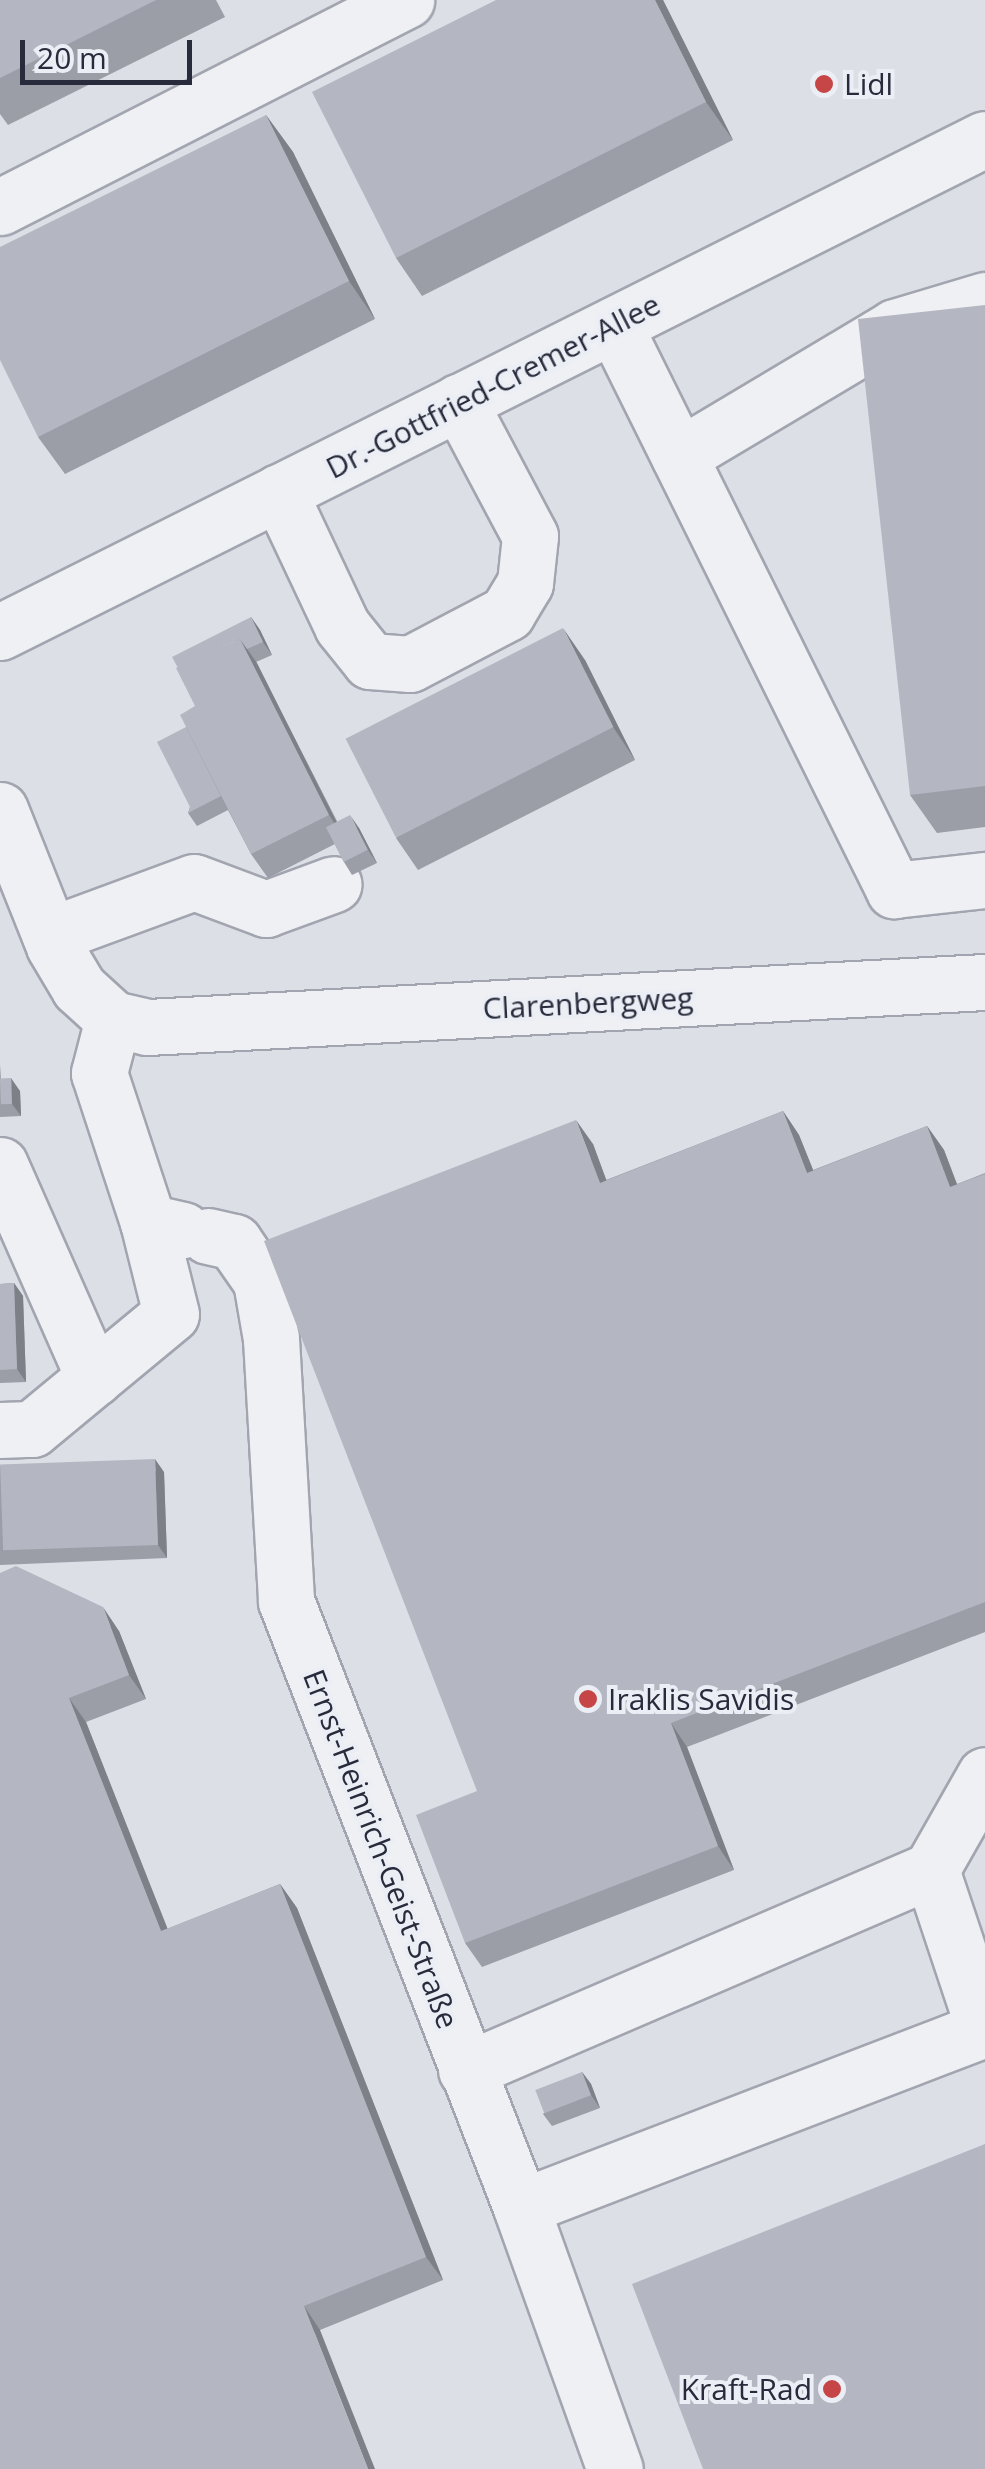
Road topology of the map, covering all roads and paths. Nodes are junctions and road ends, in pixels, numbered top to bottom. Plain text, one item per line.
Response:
1 (406, 0) edge
2 (985, 139) edge
3 (0, 207) edge
4 (985, 300) edge
5 (614, 325) junction
6 (460, 402) junction
7 (679, 456) junction
8 (279, 492) junction
9 (0, 632) edge
10 (0, 810) edge
11 (985, 880) edge
12 (334, 884) dead end
13 (50, 935) junction
14 (985, 982) edge
15 (112, 1019) junction
16 (0, 1166) edge
17 (180, 1230) junction
18 (94, 1378) junction
19 (0, 1430) edge
20 (985, 1774) edge
21 (931, 1870) junction
22 (466, 2070) junction
23 (521, 2207) junction
24 (615, 2469) edge

1 - 3 street
2 - 5 street, Dr.-Gottfried-Cremer-Allee
4 - 7 street
5 - 6 street, Dr.-Gottfried-Cremer-Allee
5 - 7 street
6 - 8 street, Dr.-Gottfried-Cremer-Allee
6 - 8 street
7 - 11 street
8 - 9 street, Dr.-Gottfried-Cremer-Allee
10 - 13 street
12 - 13 street
13 - 15 street
14 - 15 street, Clarenbergweg
15 - 17 street
16 - 18 street
17 - 18 street
17 - 22 street, Ernst-Heinrich-Geist-Straße
18 - 19 street
20 - 21 street
21 - 22 street
21 - 23 street
22 - 23 street, Ernst-Heinrich-Geist-Straße
23 - 24 street, Ernst-Heinrich-Geist-Straße

